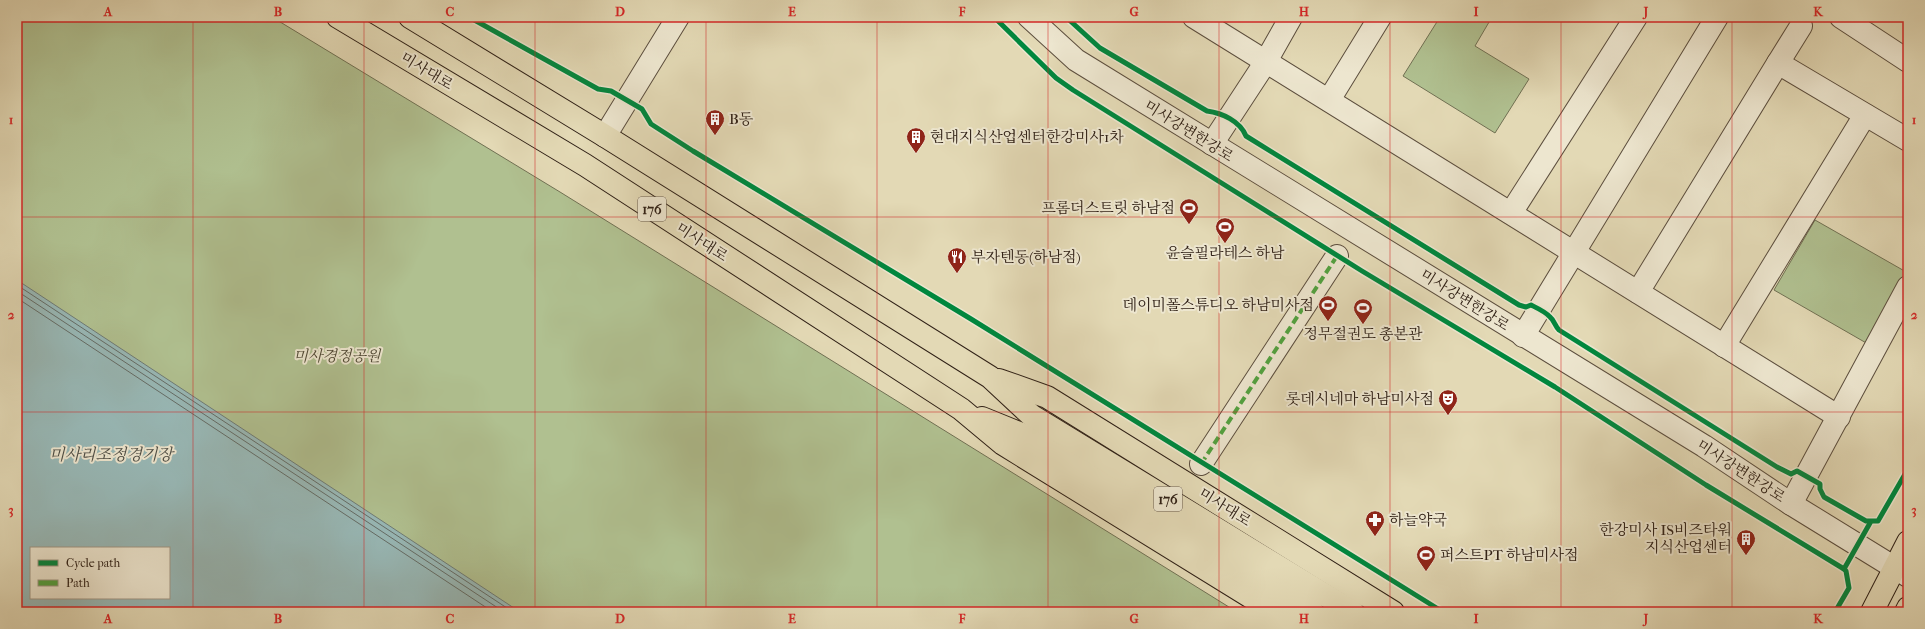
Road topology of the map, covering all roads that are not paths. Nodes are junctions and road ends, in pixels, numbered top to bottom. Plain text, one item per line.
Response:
1 (338, 17) edge
2 (410, 17) edge
3 (678, 17) edge
4 (1029, 17) edge
5 (1194, 17) edge
6 (1291, 17) edge
7 (1380, 17) edge
8 (1636, 17) edge
9 (1717, 17) edge
10 (1841, 17) edge
11 (1801, 26) dead end
12 (1908, 61) edge
13 (1265, 62) junction
14 (1778, 63) junction
15 (1329, 100) junction
16 (1865, 116) junction
17 (605, 136) junction
18 (1908, 140) edge
19 (1212, 144) junction
20 (1511, 214) junction
21 (1574, 252) junction
22 (1337, 256) dead end
23 (1908, 287) edge
24 (1638, 292) junction
25 (1523, 336) junction
26 (1724, 346) junction
27 (990, 377) junction
28 (961, 409) junction
29 (1838, 417) junction
30 (1201, 464) dead end
31 (1791, 504) junction
32 (1908, 542) edge
33 (1902, 572) edge
34 (1908, 608) edge
35 (1275, 612) edge
36 (1313, 612) edge
37 (1353, 612) edge
38 (1393, 612) edge
39 (1872, 612) edge
40 (1906, 612) edge

1 - 28 main road, 미사대로 / 176
2 - 17 main road, 미사대로 / 176
3 - 17 street
4 - 19 street, 미사강변한강로
5 - 13 street
6 - 13 street
7 - 15 street
8 - 20 street
9 - 21 street
10 - 12 street
11 - 14 street
13 - 15 street
13 - 19 street
14 - 16 street
14 - 24 street
15 - 20 street
16 - 18 street
16 - 26 street
17 - 27 main road, 미사대로 / 176
19 - 25 street, 미사강변한강로
20 - 21 street
21 - 24 street
21 - 25 street
22 - 30 street
23 - 29 street
24 - 26 street
25 - 31 street, 미사강변한강로
26 - 29 street
27 - 37 main road, 미사대로 / 176
27 - 38 main road, 미사대로
28 - 35 main road, 미사대로
28 - 36 main road, 미사대로 / 176
29 - 31 street
31 - 33 street, 미사강변한강로
32 - 33 main road
33 - 39 main road
34 - 40 main road

